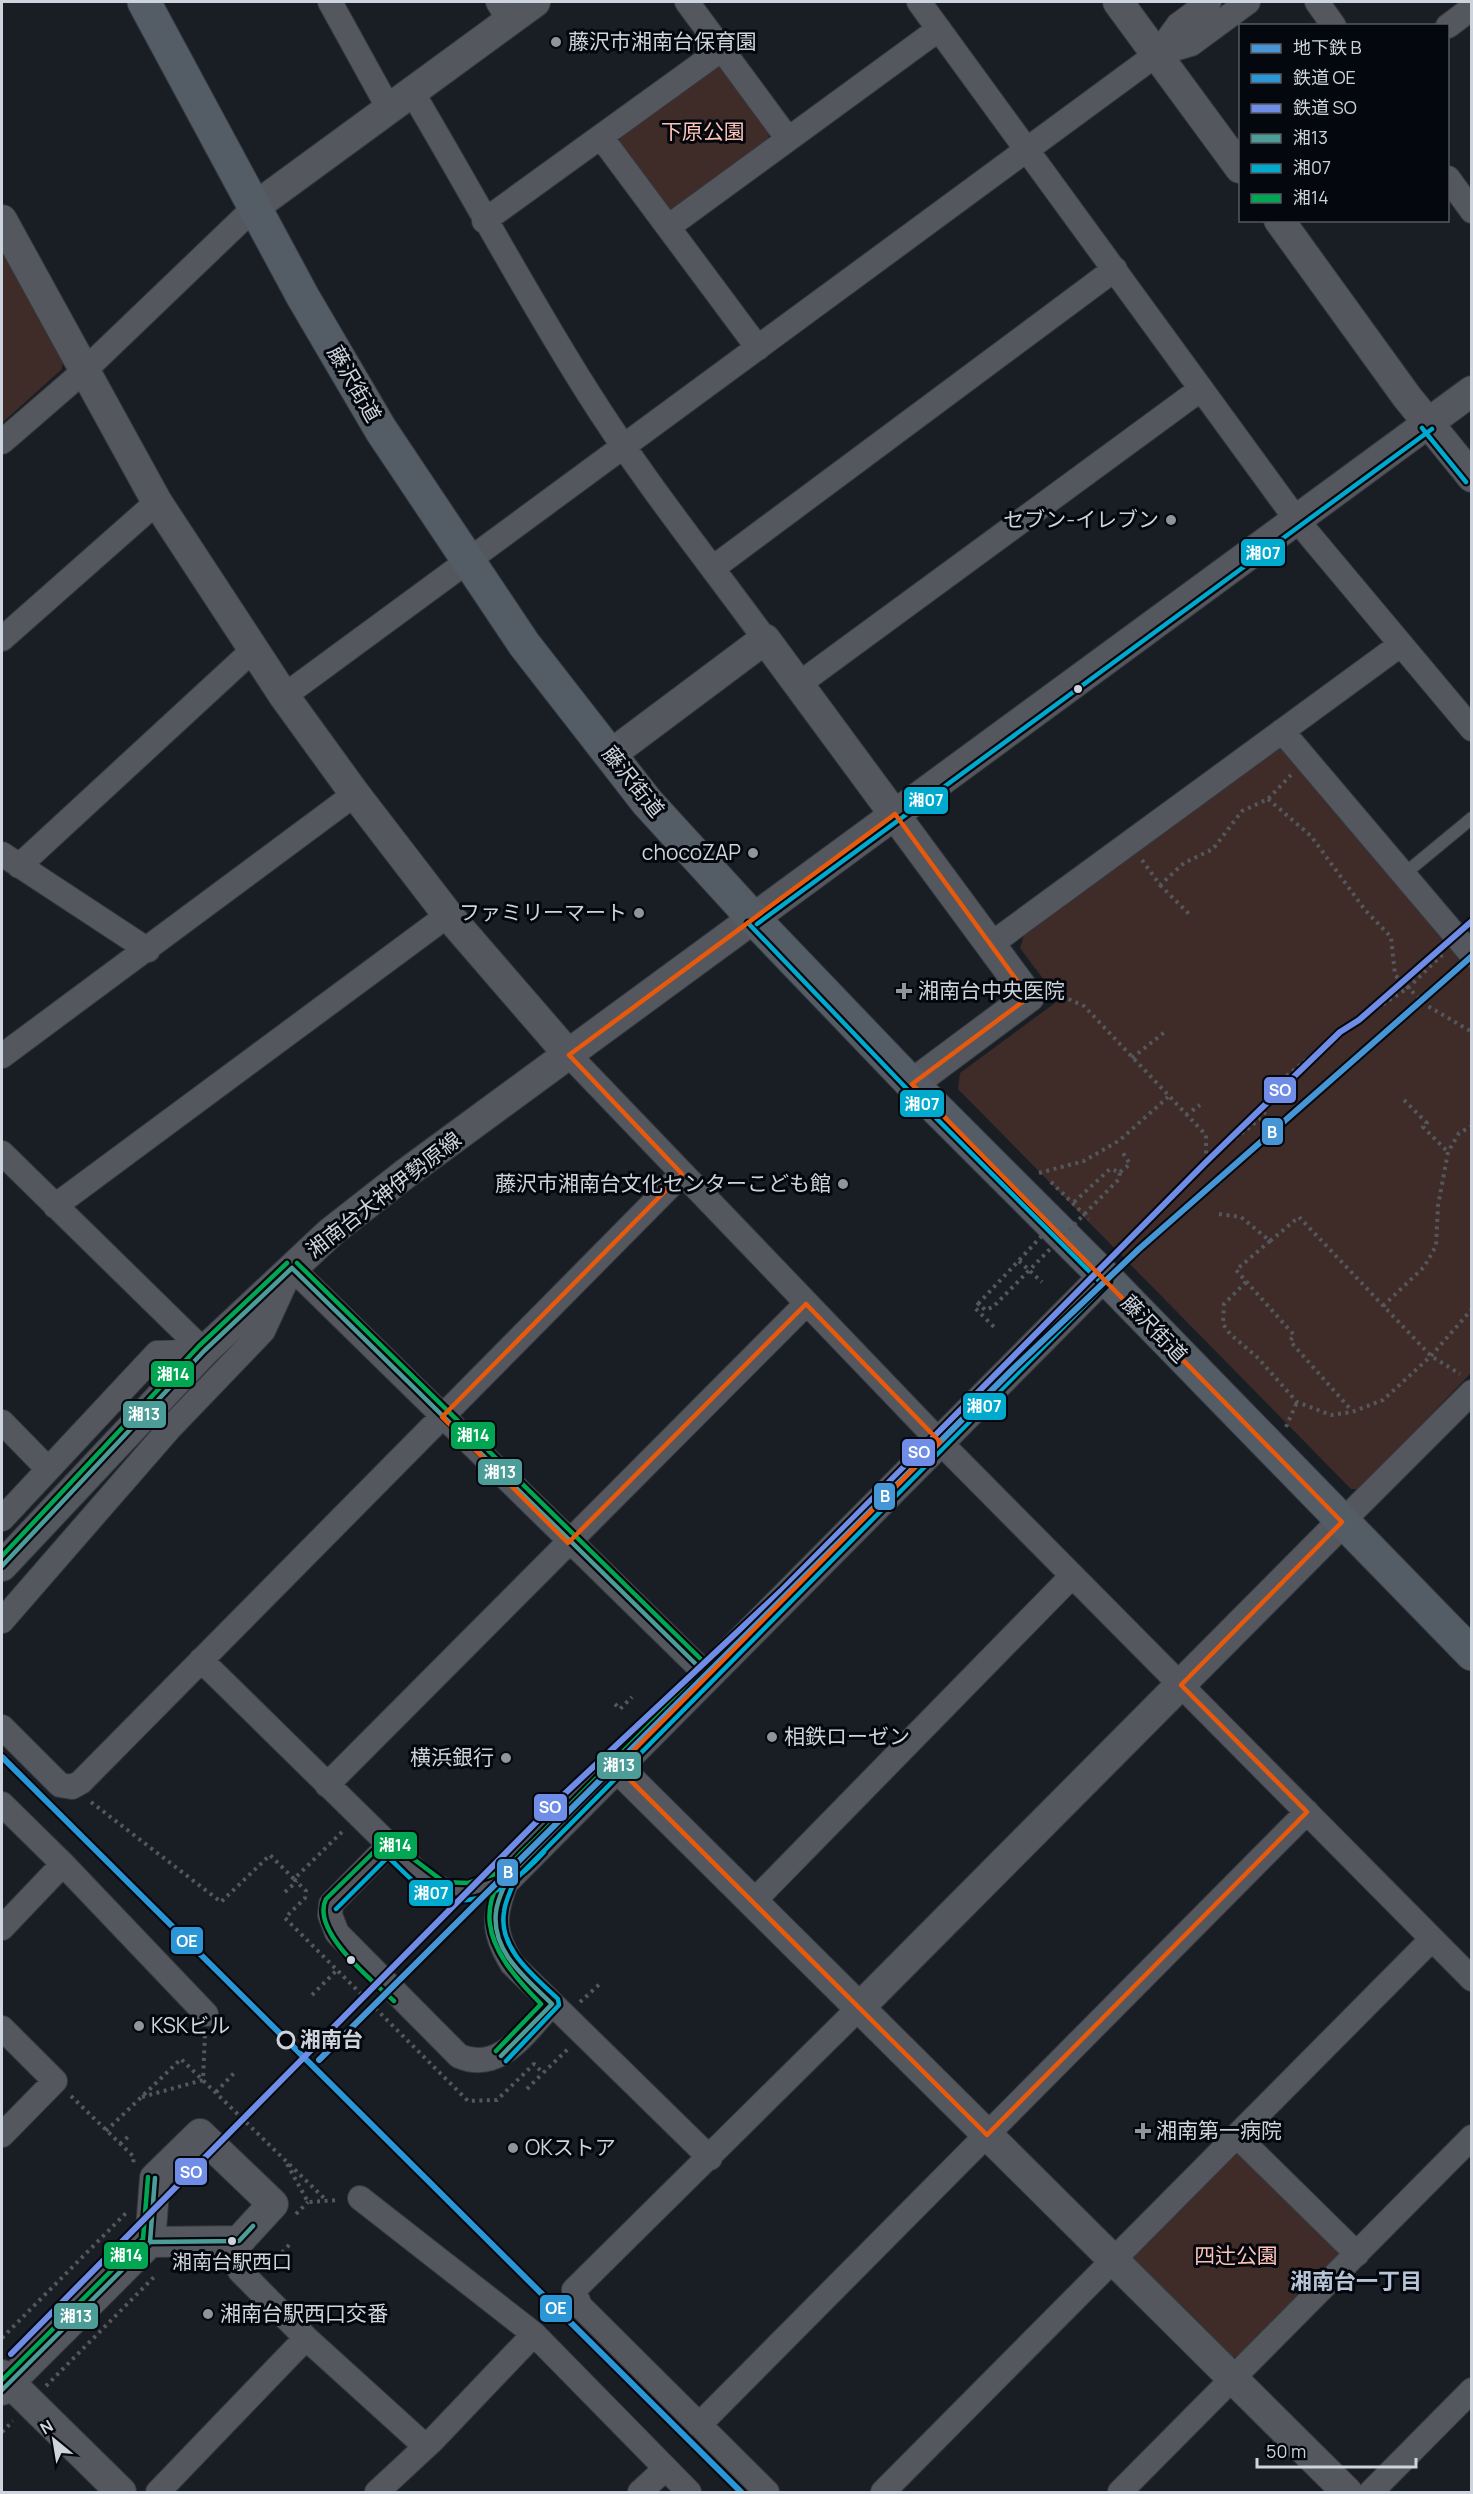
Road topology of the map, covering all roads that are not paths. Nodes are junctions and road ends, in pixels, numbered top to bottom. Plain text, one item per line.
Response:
1 (144, 2) edge
2 (330, 2) edge
3 (535, 2) edge
4 (687, 2) edge
5 (919, 2) edge
6 (1118, 2) edge
7 (1209, 2) edge
8 (1248, 2) edge
9 (1317, 2) edge
10 (1472, 8) edge
11 (503, 11) edge
12 (1333, 24) edge
13 (1449, 25) edge
14 (939, 29) junction
15 (722, 49) junction
16 (1157, 54) junction
17 (400, 100) junction
18 (601, 137) junction
19 (788, 139) junction
20 (1028, 150) junction
21 (1239, 167) edge
22 (256, 206) junction
23 (2, 220) edge
24 (484, 221) junction
25 (1280, 222) edge
26 (668, 227) junction
27 (1115, 269) junction
28 (758, 348) junction
29 (84, 371) junction
30 (1201, 389) junction
31 (1472, 391) edge
32 (1428, 423) junction
33 (2, 442) edge
34 (624, 447) junction
35 (1472, 477) edge
36 (157, 502) junction
37 (1296, 519) junction
38 (468, 562) junction
39 (713, 568) junction
40 (2, 639) edge
41 (765, 639) junction
42 (1400, 645) junction
43 (253, 650) junction
44 (799, 684) junction
45 (284, 696) junction
46 (1472, 729) edge
47 (1282, 731) junction
48 (610, 755) junction
49 (355, 794) junction
50 (895, 814) junction
51 (1472, 818) edge
52 (10, 860) edge
53 (1403, 875) junction
54 (448, 915) junction
55 (753, 918) junction
56 (1461, 942) edge
57 (990, 945) junction
58 (148, 950) junction
59 (569, 1055) junction
60 (2, 1056) edge
61 (912, 1084) junction
62 (2, 1153) edge
63 (682, 1174) junction
64 (55, 1206) junction
65 (292, 1268) junction
66 (1104, 1276) junction
67 (806, 1304) junction
68 (204, 1351) junction
69 (193, 1383) junction
70 (1470, 1385) edge
71 (442, 1417) junction
72 (2, 1422) edge
73 (940, 1442) junction
74 (48, 1469) junction
75 (2, 1519) edge
76 (1342, 1522) junction
77 (568, 1543) junction
78 (2, 1566) edge
79 (1072, 1576) junction
80 (2, 1621) edge
81 (1472, 1654) edge
82 (201, 1660) junction
83 (708, 1676) junction
84 (1181, 1685) junction
85 (2, 1727) edge
86 (617, 1767) junction
87 (327, 1785) junction
88 (2, 1804) edge
89 (1306, 1812) junction
90 (388, 1846) junction
91 (63, 1864) junction
92 (508, 1877) junction
93 (753, 1902) junction
94 (2, 1928) edge
95 (1432, 1939) junction
96 (1472, 1979) edge
97 (563, 2006) junction
98 (859, 2008) junction
99 (206, 2014) road end
100 (2, 2028) edge
101 (2, 2135) edge
102 (987, 2135) junction
103 (1237, 2136) junction
104 (1472, 2138) edge
105 (710, 2158) junction
106 (360, 2198) road end
107 (150, 2242) dead end
108 (1357, 2254) junction
109 (1113, 2260) junction
110 (240, 2271) dead end
111 (534, 2334) junction
112 (311, 2343) junction
113 (1234, 2380) junction
114 (4, 2383) edge
115 (1472, 2390) edge
116 (699, 2425) junction
117 (425, 2446) junction
118 (665, 2469) junction
119 (121, 2493) edge
120 (158, 2493) edge
121 (377, 2493) edge
122 (640, 2493) edge
123 (689, 2493) edge
124 (767, 2493) edge
125 (882, 2493) edge
126 (1120, 2493) edge
127 (1347, 2493) edge
128 (1371, 2493) edge

1 - 22 highway, 藤沢街道
2 - 17 street
3 - 11 street
4 - 15 street
5 - 14 street
6 - 16 street
7 - 16 street
8 - 16 street
9 - 12 street
10 - 13 street
11 - 17 street
14 - 19 street
14 - 20 street
15 - 18 street
15 - 19 street
16 - 20 street
16 - 21 street
17 - 22 street
17 - 24 street
18 - 24 street
18 - 26 street
19 - 26 street
20 - 27 street
20 - 28 street
22 - 29 street
22 - 38 highway, 藤沢街道
23 - 29 street
24 - 34 street
25 - 32 street
26 - 28 street
27 - 30 street
27 - 39 street
28 - 34 street
29 - 33 street
29 - 36 street
30 - 37 street
30 - 44 street
31 - 32 street, 湘南台大神伊勢原線
32 - 35 street
32 - 37 street, 湘南台大神伊勢原線
34 - 38 street
34 - 39 street
36 - 40 street
36 - 43 street
37 - 42 street
37 - 50 street, 湘南台大神伊勢原線
38 - 45 street
38 - 48 highway, 藤沢街道
39 - 41 street
41 - 44 street
41 - 48 street
42 - 46 street
42 - 47 street
43 - 45 street
43 - 52 street
44 - 50 street
45 - 49 street
47 - 53 street
47 - 57 street
48 - 55 highway, 藤沢街道
49 - 54 street
49 - 58 street
50 - 55 street, 湘南台大神伊勢原線
50 - 57 street
51 - 53 lane
52 - 58 street
53 - 56 street
54 - 59 street
54 - 64 street
55 - 59 street, 湘南台大神伊勢原線
55 - 61 highway, 藤沢街道
57 - 61 street
58 - 60 street
59 - 63 street
59 - 65 street, 湘南台大神伊勢原線
61 - 66 highway, 藤沢街道
62 - 64 street
63 - 67 street
63 - 71 street
64 - 68 street
65 - 68 street, 湘南台大神伊勢原線
65 - 69 street
65 - 71 street
66 - 73 street
66 - 76 highway, 藤沢街道
67 - 73 street
67 - 77 street
68 - 69 street, 湘南台大神伊勢原線
68 - 74 street
69 - 78 street, 湘南台大神伊勢原線
69 - 80 street
70 - 76 street
71 - 77 street
71 - 82 street
72 - 74 street
73 - 79 street
73 - 83 street
74 - 75 street
76 - 81 highway, 藤沢街道
76 - 84 street
77 - 83 street
77 - 87 street
79 - 84 street
79 - 93 street
82 - 85 street
82 - 87 street
83 - 86 street
84 - 89 street
84 - 98 street
86 - 92 street
86 - 93 street
87 - 90 street
88 - 91 street
89 - 95 street
89 - 102 street
90 - 92 street
90 - 97 street
91 - 94 street
91 - 99 street
92 - 97 street
93 - 98 street
95 - 96 street
95 - 103 street
97 - 105 street
98 - 102 street
98 - 105 street
100 - 101 street
102 - 109 street
102 - 116 street
103 - 108 street
103 - 109 street
104 - 108 street
105 - 116 street
106 - 111 street
107 - 114 street
108 - 113 street
109 - 113 street
109 - 125 street
110 - 112 street
111 - 117 street
111 - 118 street
112 - 117 street
112 - 120 street
113 - 126 street
113 - 127 street
114 - 119 street
115 - 128 street
116 - 124 street
117 - 121 street
118 - 122 street
118 - 123 street

